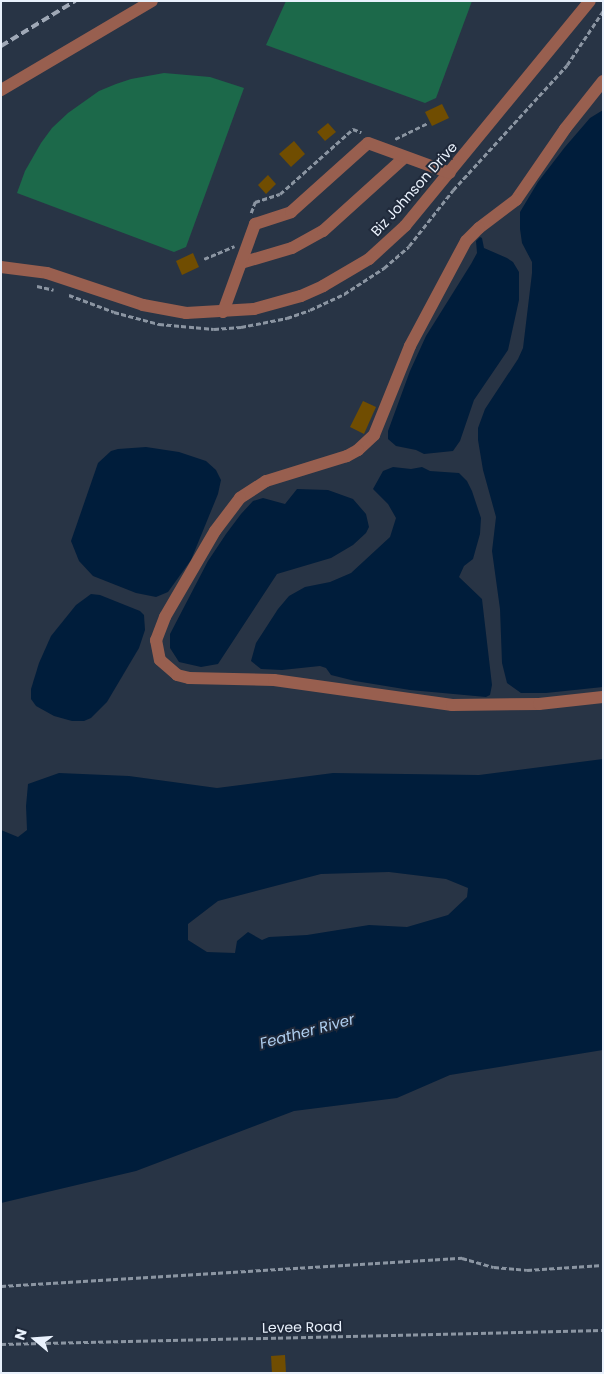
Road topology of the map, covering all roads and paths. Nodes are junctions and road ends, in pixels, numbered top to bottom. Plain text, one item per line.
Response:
1 (152, 1) edge
2 (590, 1) edge
3 (603, 80) edge
4 (1, 90) edge
5 (598, 92) edge
6 (405, 157) junction
7 (450, 173) junction
8 (241, 263) junction
9 (1, 267) edge
10 (223, 312) junction
11 (603, 697) edge
12 (603, 1265) edge
13 (1, 1286) edge
14 (603, 1330) edge
15 (1, 1344) edge

1 - 4 street
2 - 7 street, Biz Johnson Drive
3 - 5 street
5 - 11 street
6 - 7 street
6 - 8 street
6 - 8 street
7 - 10 street, Biz Johnson Drive
8 - 10 street
9 - 10 street, Biz Johnson Drive
12 - 13 path
14 - 15 path, Levee Road

